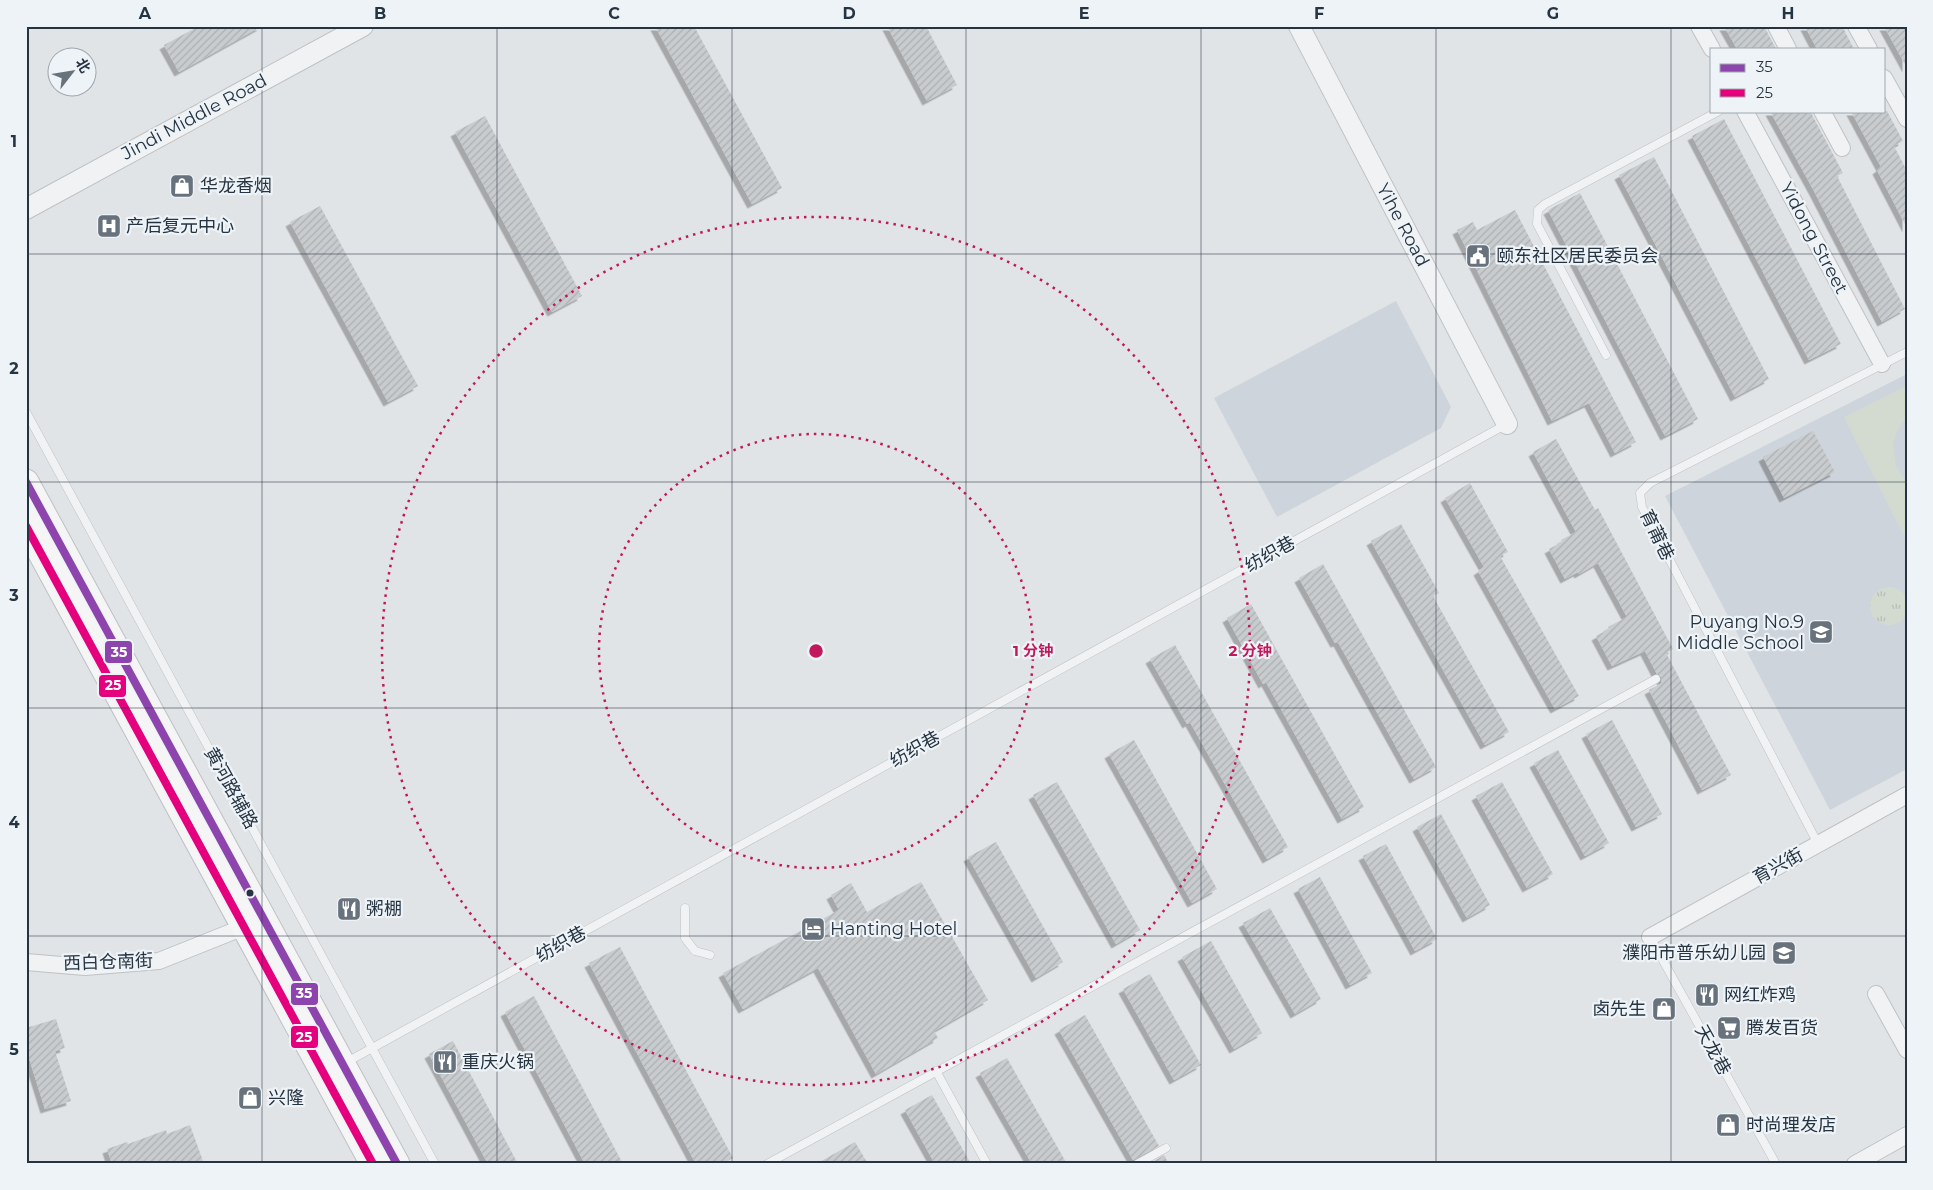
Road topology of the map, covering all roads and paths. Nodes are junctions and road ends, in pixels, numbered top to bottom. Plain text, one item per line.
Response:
1 (363, 26) edge
2 (1299, 26) edge
3 (1700, 26) edge
4 (1776, 26) edge
5 (1856, 26) edge
6 (1711, 48) edge
7 (1787, 48) edge
8 (1867, 48) edge
9 (1886, 82) edge
10 (1717, 112) edge
11 (1746, 112) edge
12 (1823, 112) edge
13 (1907, 119) edge
14 (1842, 148) dead end
15 (26, 209) edge
16 (1907, 352) edge
17 (1606, 356) dead end
18 (1882, 364) junction
19 (26, 412) edge
20 (1507, 424) joint
21 (26, 482) edge
22 (26, 526) edge
23 (1656, 679) dead end
24 (1907, 795) edge
25 (1818, 844) junction
26 (685, 908) dead end
27 (244, 927) junction
28 (1650, 937) joint
29 (710, 955) dead end
30 (26, 962) edge
31 (1876, 994) dead end
32 (372, 1048) junction
33 (1907, 1050) edge
34 (333, 1069) junction
35 (936, 1071) junction
36 (1907, 1135) edge
37 (1166, 1148) dead end
38 (373, 1164) edge
39 (397, 1164) edge
40 (435, 1164) edge
41 (767, 1164) edge
42 (987, 1164) edge
43 (1137, 1164) edge
44 (1776, 1164) edge
45 (1854, 1164) edge

1 - 15 street, Jindi Middle Road
2 - 20 street, Yihe Road
3 - 6 street
4 - 7 street
5 - 8 street
9 - 13 street
10 - 17 lane
11 - 18 street, Yidong Street
12 - 14 street
16 - 18 lane, 育莆巷
18 - 25 lane, 育莆巷
19 - 32 lane, 黄河路辅路
20 - 32 lane, 纺织巷
21 - 34 main road
22 - 27 main road
23 - 35 lane
24 - 25 street, 育兴街
25 - 28 street, 育兴街
26 - 29 lane
27 - 30 street, 西白仓南街
27 - 34 main road
28 - 44 lane, 天龙巷
31 - 33 street
32 - 34 lane, 纺织巷
32 - 40 lane, 黄河路辅路
34 - 38 main road
34 - 39 main road
35 - 41 lane
35 - 42 lane
36 - 45 street
37 - 43 lane

